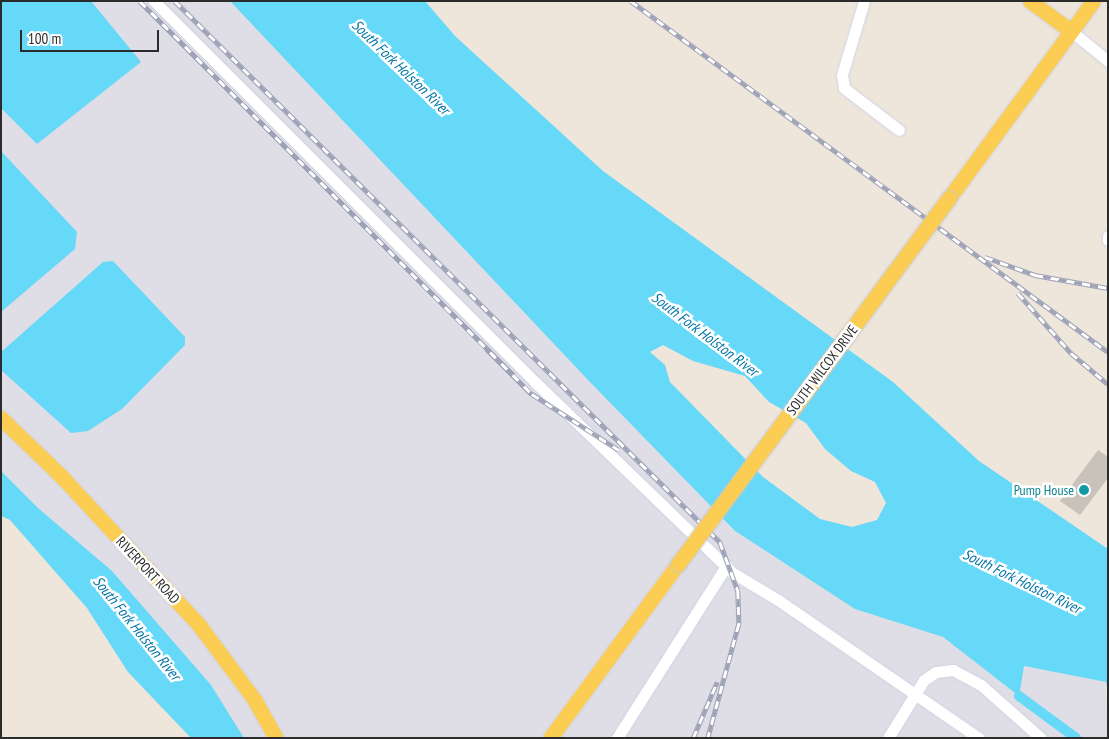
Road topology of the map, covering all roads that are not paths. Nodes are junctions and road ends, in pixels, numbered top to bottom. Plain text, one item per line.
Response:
1 (154, 1) edge
2 (864, 1) edge
3 (1030, 1) edge
4 (1093, 1) edge
5 (1071, 31) junction
6 (1108, 61) edge
7 (899, 130) dead end
8 (1, 418) edge
9 (726, 566) junction
10 (918, 694) junction
11 (276, 738) edge
12 (550, 738) edge
13 (617, 738) edge
14 (888, 738) edge
15 (979, 738) edge
16 (1041, 738) edge

1 - 9 street
2 - 7 street
3 - 5 main road
4 - 5 main road, SOUTH WILCOX DRIVE
5 - 6 street
5 - 12 main road, SOUTH WILCOX DRIVE, bridge
8 - 11 main road, RIVERPORT ROAD
9 - 10 street
9 - 13 street
10 - 14 street
10 - 15 street
10 - 16 street

